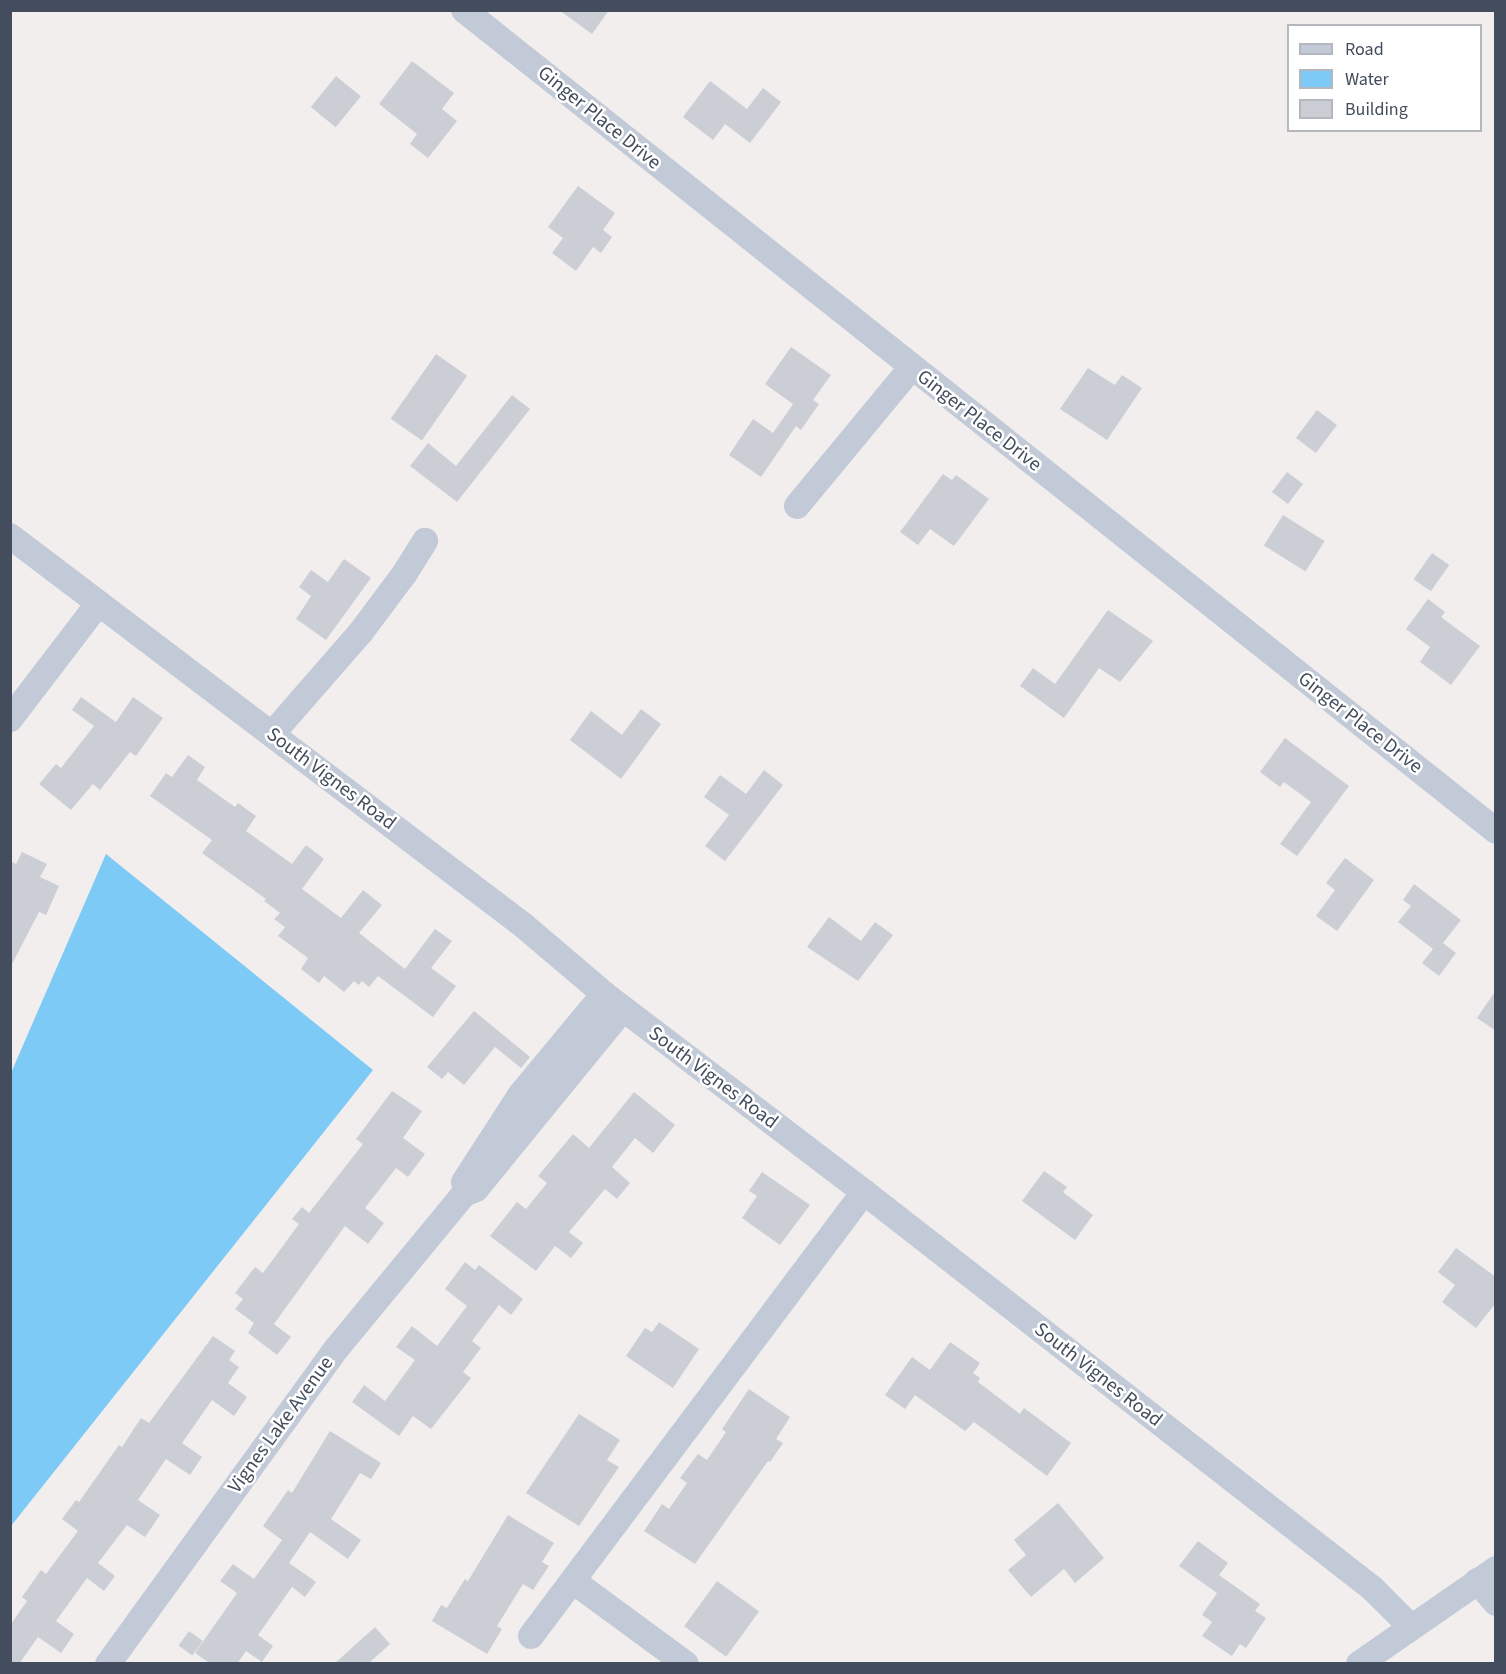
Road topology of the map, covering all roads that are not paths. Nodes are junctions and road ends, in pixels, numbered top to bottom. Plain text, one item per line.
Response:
1 (464, 10) edge
2 (911, 368) junction
3 (797, 506) dead end
4 (10, 536) edge
5 (425, 541) dead end
6 (98, 604) junction
7 (10, 719) edge
8 (272, 734) junction
9 (1496, 831) edge
10 (613, 1002) junction
11 (864, 1192) junction
12 (1486, 1575) edge
13 (573, 1581) junction
14 (1496, 1603) edge
15 (1411, 1627) junction
16 (531, 1636) dead end
17 (108, 1664) edge
18 (686, 1664) edge
19 (1359, 1664) edge

1 - 2 street, Ginger Place Drive
2 - 3 street
2 - 9 street, Ginger Place Drive
4 - 6 street, South Vignes Road
5 - 8 street
6 - 7 street
6 - 8 street, South Vignes Road
8 - 10 street, South Vignes Road
10 - 11 street, South Vignes Road
10 - 17 street, Vignes Lake Avenue
11 - 13 street
11 - 15 street, South Vignes Road
12 - 14 street
12 - 15 street
13 - 16 street
13 - 18 street
15 - 19 street

